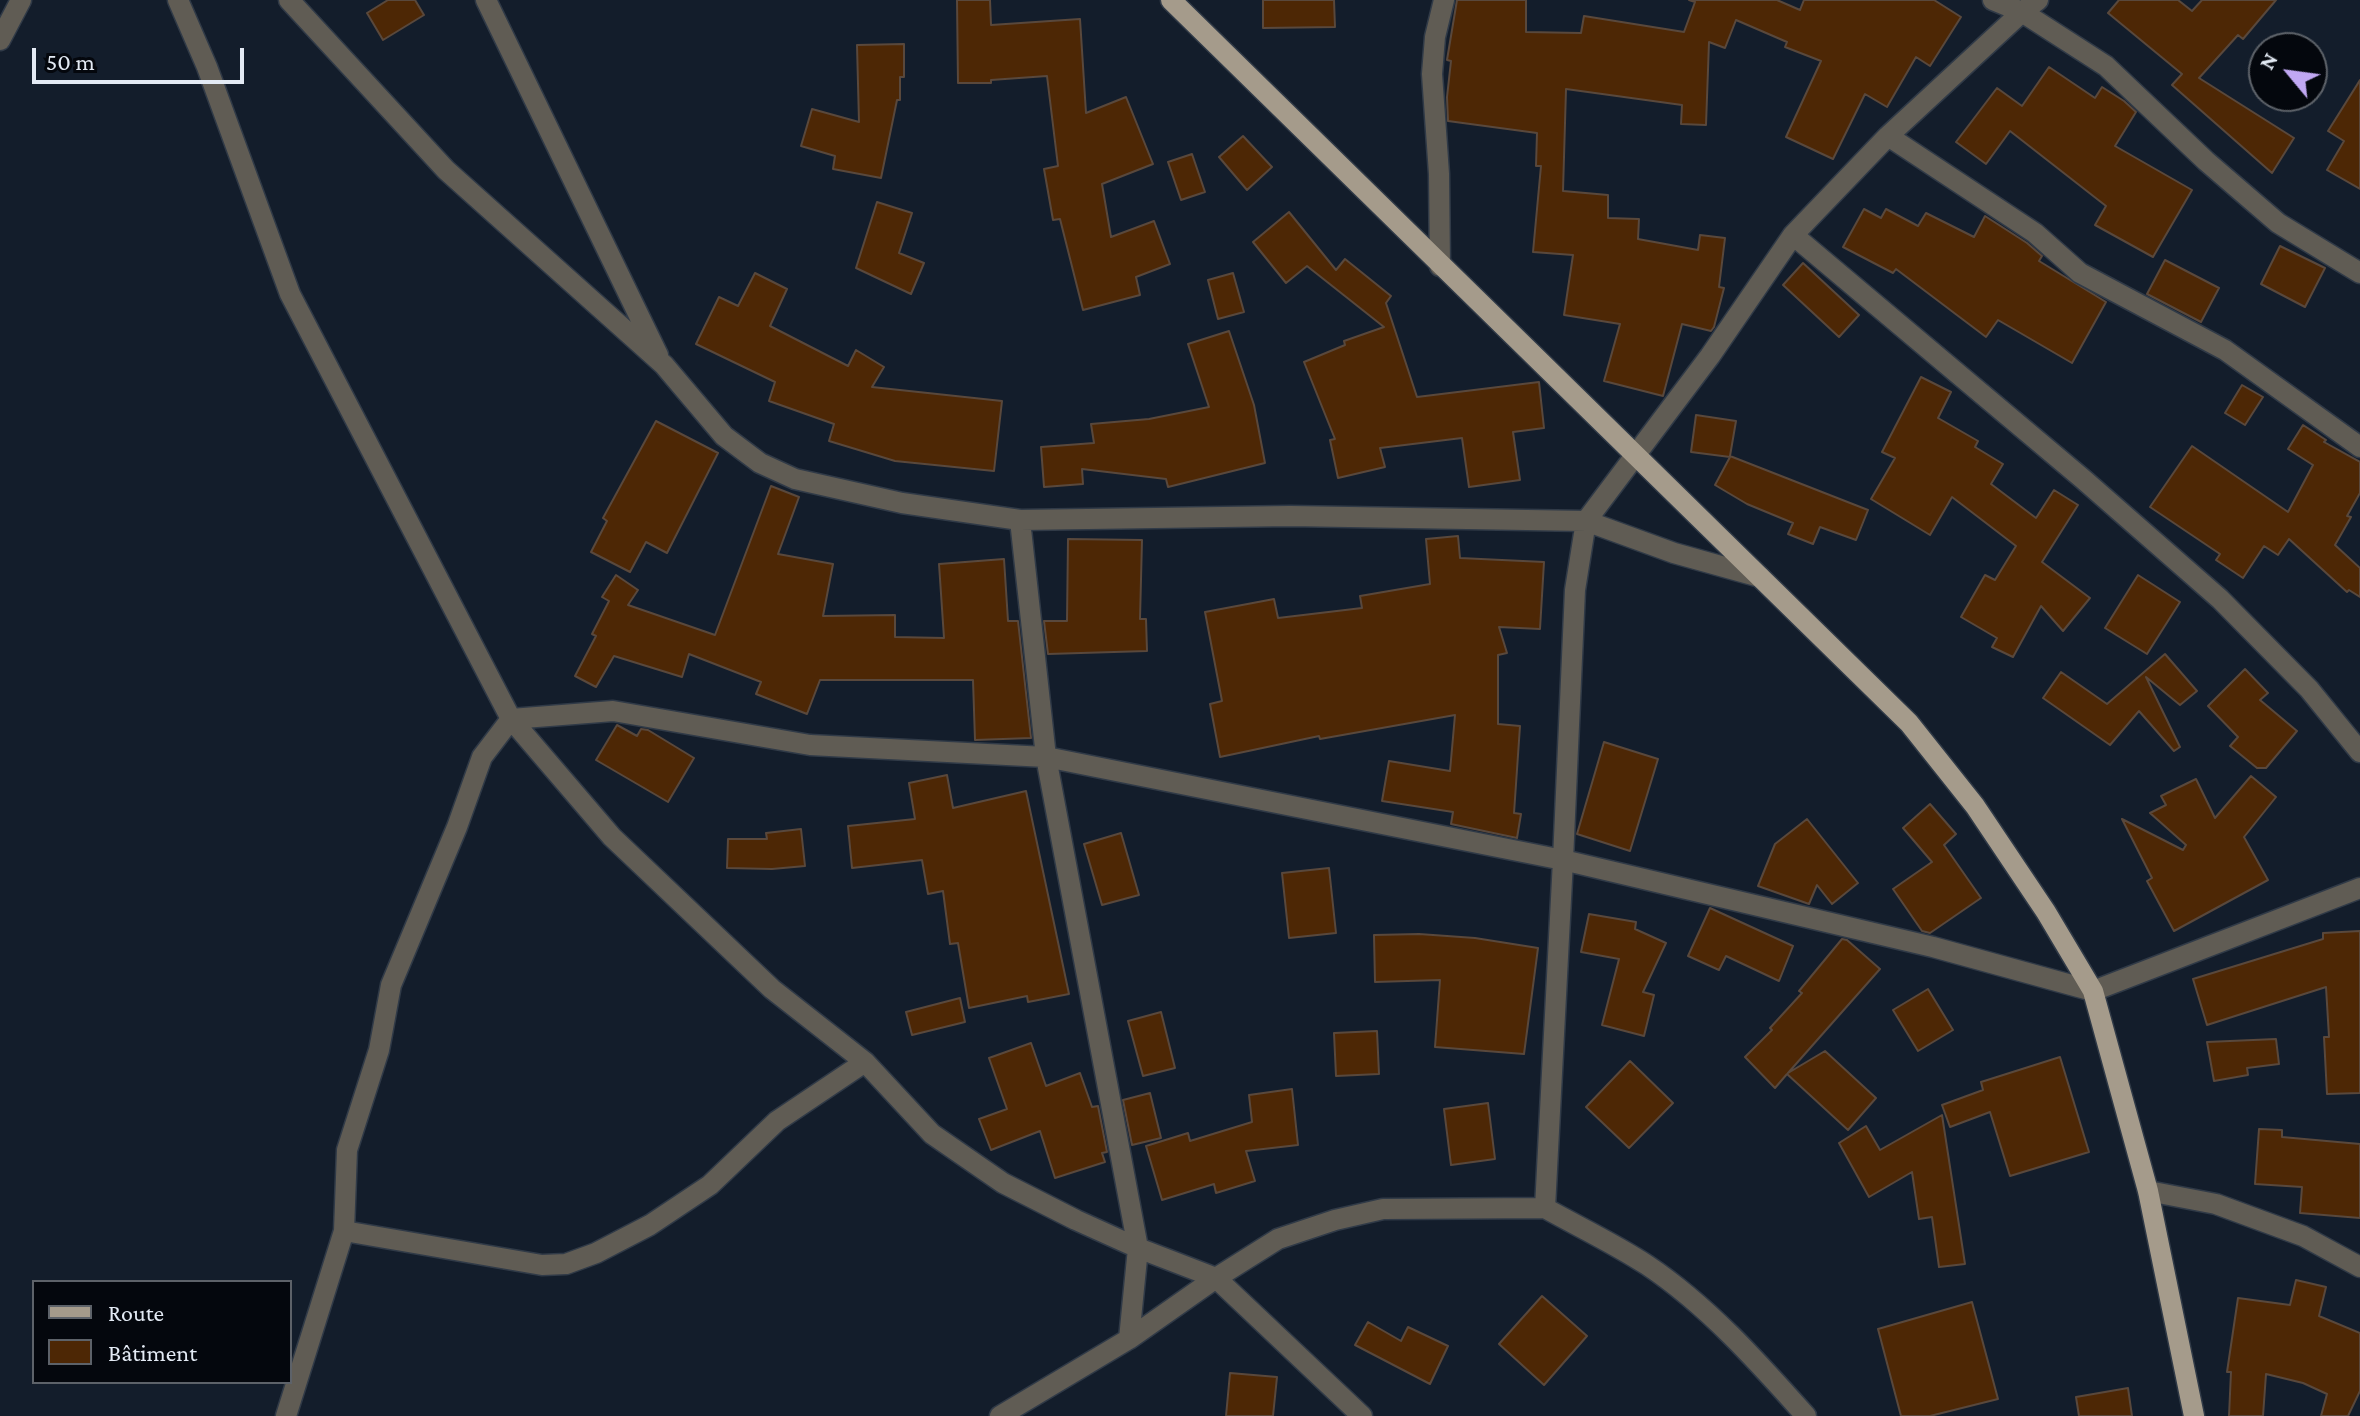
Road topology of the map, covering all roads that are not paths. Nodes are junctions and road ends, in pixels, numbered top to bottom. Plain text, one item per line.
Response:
1 (21, 0) edge
2 (178, 0) edge
3 (289, 0) edge
4 (486, 0) edge
5 (1171, 0) edge
6 (1444, 0) edge
7 (1993, 0) edge
8 (2030, 6) edge
9 (0, 40) edge
10 (1888, 136) junction
11 (1793, 235) junction
12 (1440, 266) junction
13 (2360, 273) edge
14 (664, 365) junction
15 (2360, 447) edge
16 (1635, 454) junction
17 (1020, 520) junction
18 (1586, 521) junction
19 (1760, 577) junction
20 (511, 719) junction
21 (2360, 752) edge
22 (1046, 757) junction
23 (1563, 860) junction
24 (2360, 888) edge
25 (2093, 991) junction
26 (865, 1062) junction
27 (2148, 1191) junction
28 (1545, 1208) junction
29 (344, 1231) junction
30 (1138, 1248) junction
31 (2360, 1267) edge
32 (1216, 1278) junction
33 (1129, 1339) junction
34 (286, 1416) edge
35 (1000, 1416) edge
36 (1362, 1416) edge
37 (1806, 1416) edge
38 (2194, 1416) edge

1 - 9 street
2 - 20 street
3 - 14 street
4 - 14 street
5 - 12 main road
6 - 12 street
7 - 8 street
8 - 10 street
8 - 13 street
10 - 11 street
10 - 15 street
11 - 16 street
11 - 21 street
12 - 16 main road
14 - 17 street
16 - 18 street
16 - 19 main road
17 - 18 street
17 - 22 street
18 - 19 street
18 - 23 street
19 - 25 main road
20 - 22 street
20 - 26 street
20 - 29 street
22 - 23 street
22 - 30 street
23 - 25 street
23 - 28 street
24 - 25 street
25 - 27 main road
26 - 29 street
26 - 30 street
27 - 31 street
27 - 38 main road
28 - 32 street
28 - 37 street
29 - 34 street
30 - 32 street
30 - 33 street
32 - 33 street
32 - 36 street
33 - 35 street

